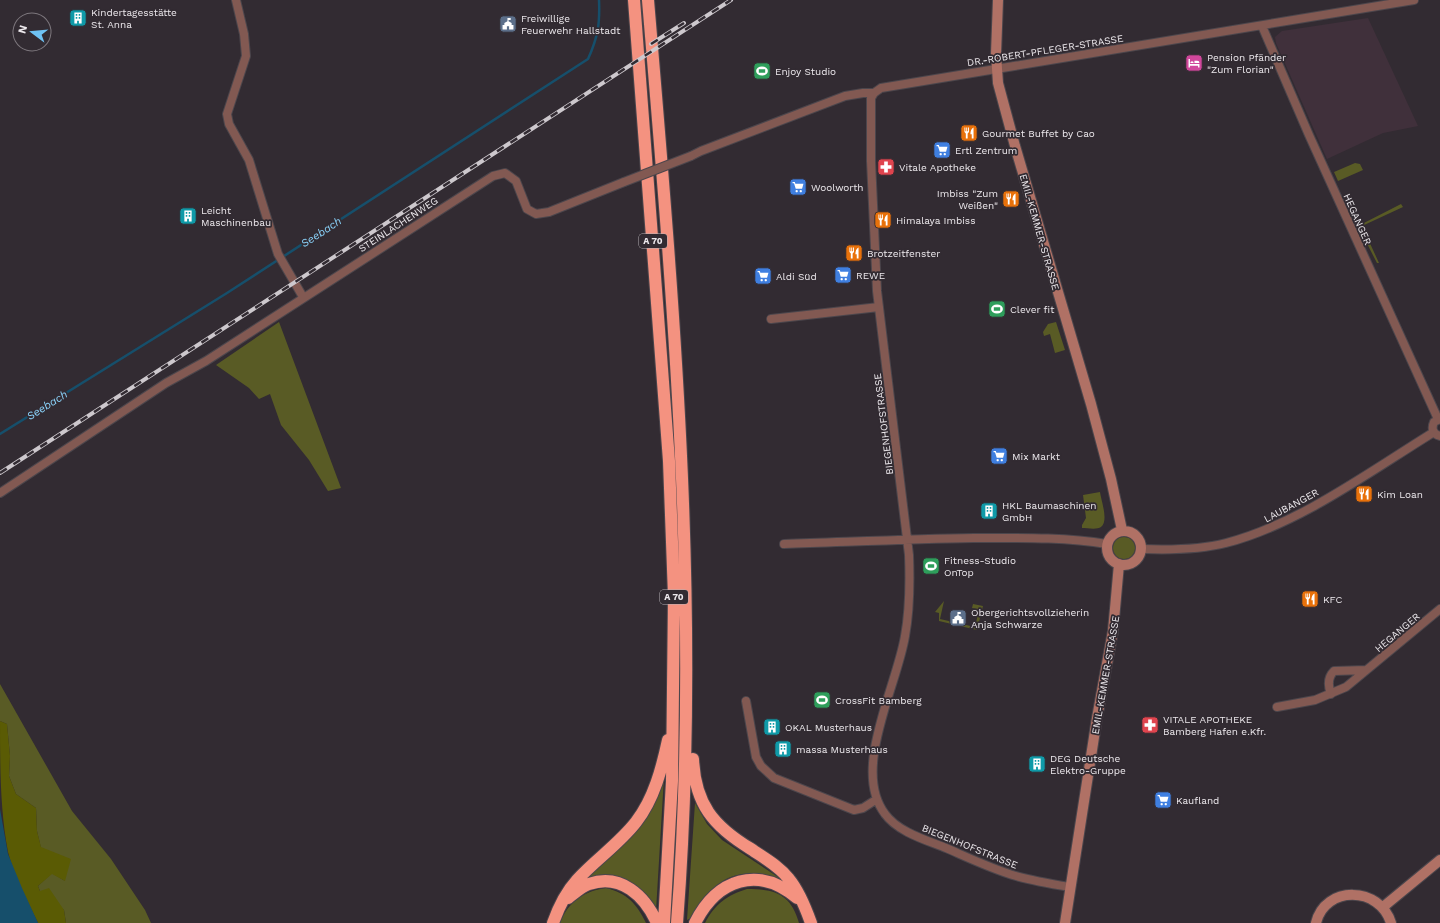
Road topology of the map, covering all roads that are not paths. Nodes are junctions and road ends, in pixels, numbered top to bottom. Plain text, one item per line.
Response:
1 (236, 0) edge
2 (634, 0) edge
3 (648, 0) edge
4 (998, 0) edge
5 (1414, 0) edge
6 (1262, 26) junction
7 (997, 68) junction
8 (874, 93) junction
9 (505, 173) joint
10 (303, 297) junction
11 (879, 307) junction
12 (771, 319) dead end
13 (1439, 419) edge
14 (1437, 434) edge
15 (0, 493) edge
16 (1122, 530) junction
17 (907, 539) junction
18 (784, 544) dead end
19 (1107, 544) junction
20 (1142, 549) junction
21 (1119, 564) junction
22 (1440, 609) edge
23 (1366, 670) junction
24 (1331, 694) junction
25 (746, 701) dead end
26 (1277, 707) dead end
27 (687, 708) junction
28 (674, 711) junction
29 (877, 799) junction
30 (1440, 860) edge
31 (1070, 887) junction
32 (564, 901) junction
33 (801, 901) junction
34 (1383, 907) junction
35 (553, 923) edge
36 (657, 923) edge
37 (664, 923) edge
38 (677, 923) edge
39 (695, 923) edge
40 (811, 923) edge
41 (1065, 923) edge
42 (1316, 923) edge
43 (1390, 923) edge

1 - 10 street
2 - 28 highway, A 70
3 - 27 highway, A 70
4 - 7 street, EMIL-KEMMER-STRASSE
5 - 6 street, DR.-ROBERT-PFLEGER-STRASSE
6 - 7 street, DR.-ROBERT-PFLEGER-STRASSE
6 - 13 street, HEGANGER
7 - 8 street, DR.-ROBERT-PFLEGER-STRASSE
7 - 16 street, EMIL-KEMMER-STRASSE
8 - 9 street, DR.-ROBERT-PFLEGER-STRASSE, bridge
8 - 11 street, BIEGENHOFSTRASSE
9 - 10 street, STEINLACHENWEG
10 - 15 street, STEINLACHENWEG
11 - 12 street
11 - 17 street, BIEGENHOFSTRASSE
13 - 14 street, LAUBANGER
14 - 20 street, LAUBANGER
16 - 19 street
16 - 20 street
17 - 18 street
17 - 19 street
17 - 29 street, BIEGENHOFSTRASSE
19 - 21 street
20 - 21 street
21 - 31 street, EMIL-KEMMER-STRASSE
22 - 23 street, HEGANGER
23 - 24 street, HEGANGER
23 - 24 street
24 - 26 street, HEGANGER
25 - 29 street
27 - 33 highway
27 - 38 highway, A 70
28 - 32 highway
28 - 37 highway, A 70
29 - 31 street, BIEGENHOFSTRASSE
30 - 34 street
31 - 41 street, EMIL-KEMMER-STRASSE
32 - 35 highway
32 - 36 highway
33 - 39 highway
33 - 40 highway
34 - 42 street
34 - 43 street

